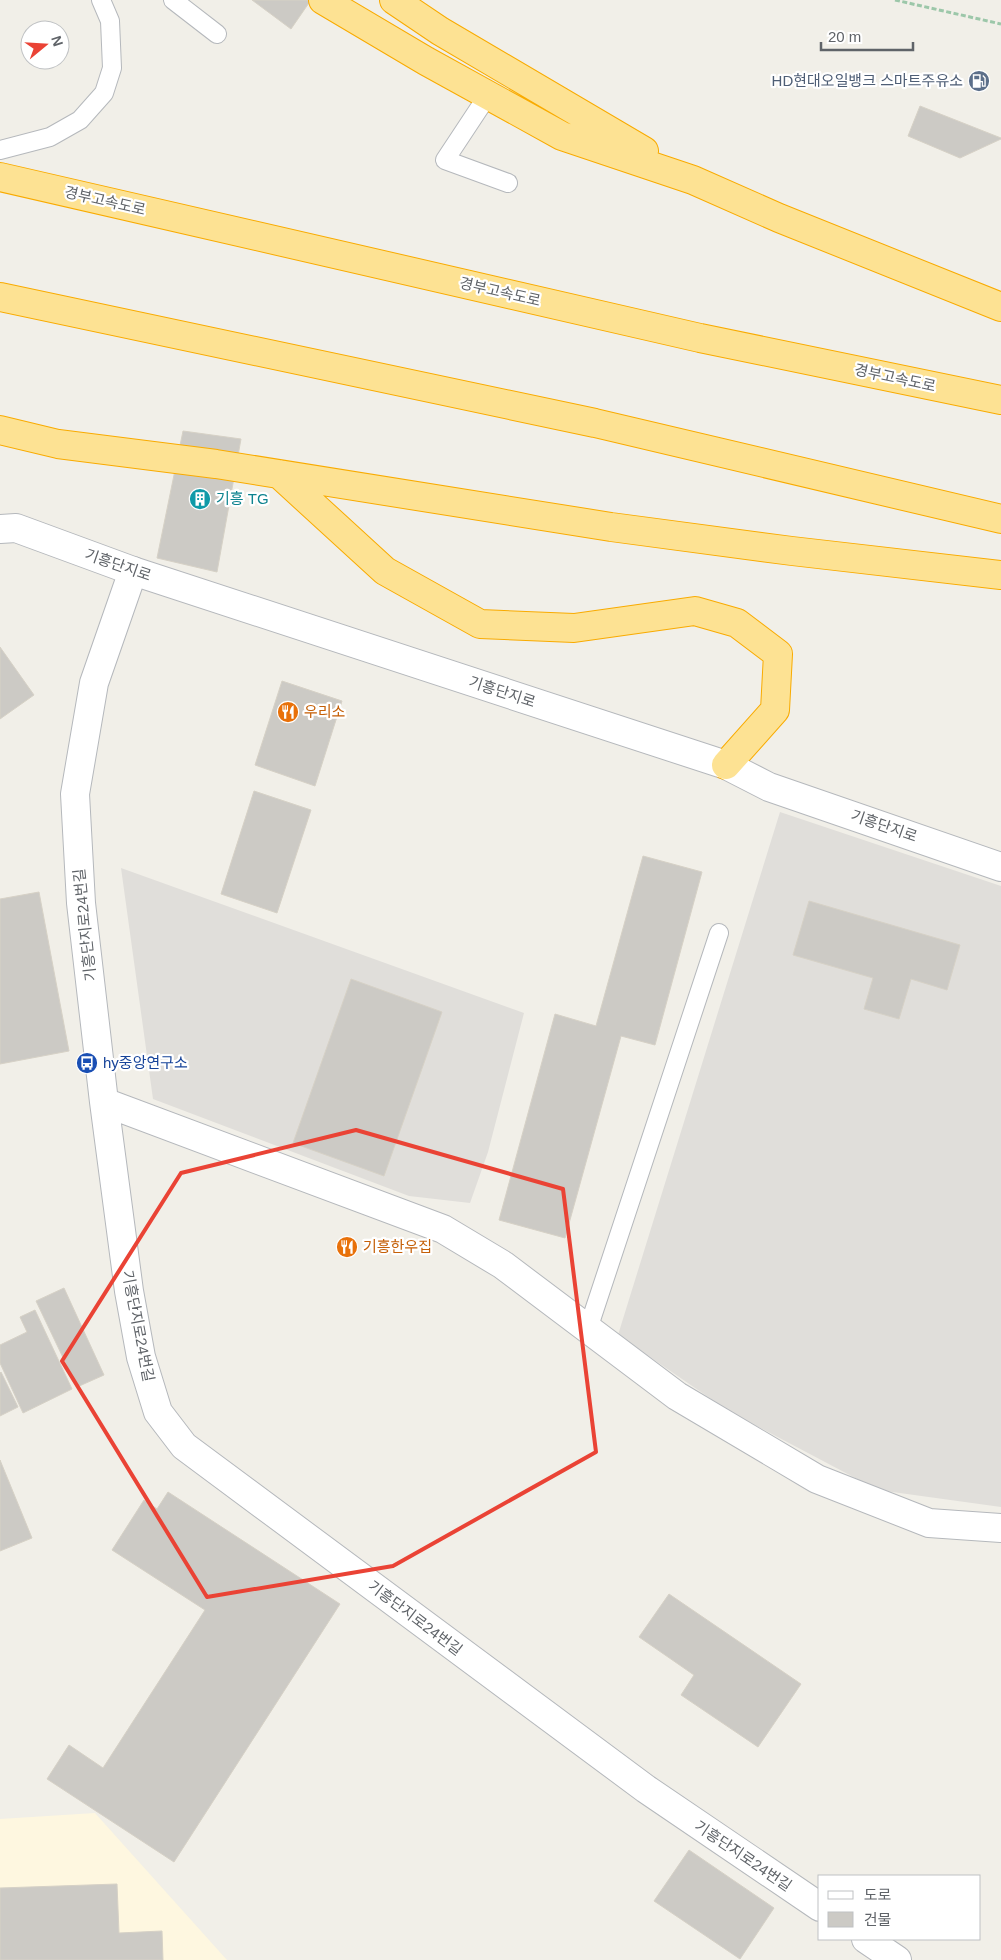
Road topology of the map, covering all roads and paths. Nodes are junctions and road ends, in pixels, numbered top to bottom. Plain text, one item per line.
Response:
1 (102, 0) edge
2 (172, 0) edge
3 (323, 0) edge
4 (394, 0) edge
5 (895, 0) edge
6 (1001, 24) edge
7 (217, 34) dead end
8 (488, 95) junction
9 (0, 150) edge
10 (0, 177) edge
11 (692, 180) junction
12 (508, 183) dead end
13 (0, 297) edge
14 (1001, 307) edge
15 (1001, 400) edge
16 (0, 430) edge
17 (0, 442) edge
18 (58, 444) junction
19 (279, 474) junction
20 (1001, 519) edge
21 (0, 529) edge
22 (133, 571) junction
23 (1001, 575) edge
24 (726, 765) junction
25 (1001, 867) edge
26 (719, 933) dead end
27 (104, 1102) junction
28 (588, 1328) junction
29 (1001, 1528) edge
30 (818, 1906) edge
31 (868, 1940) edge
32 (898, 1960) edge

1 - 9 lane
2 - 7 lane
3 - 8 highway
4 - 11 highway
5 - 6 path
8 - 11 highway
8 - 12 lane
10 - 15 highway, 경부고속도로
11 - 14 highway
13 - 20 highway
16 - 18 highway
17 - 18 highway
18 - 19 highway
19 - 23 highway
19 - 24 highway
21 - 22 street, 기흥단지로
22 - 24 street, 기흥단지로
22 - 27 street, 기흥단지로24번길
24 - 25 street, 기흥단지로
26 - 28 lane
27 - 28 street
27 - 30 street, 기흥단지로24번길
28 - 29 street
31 - 32 street

